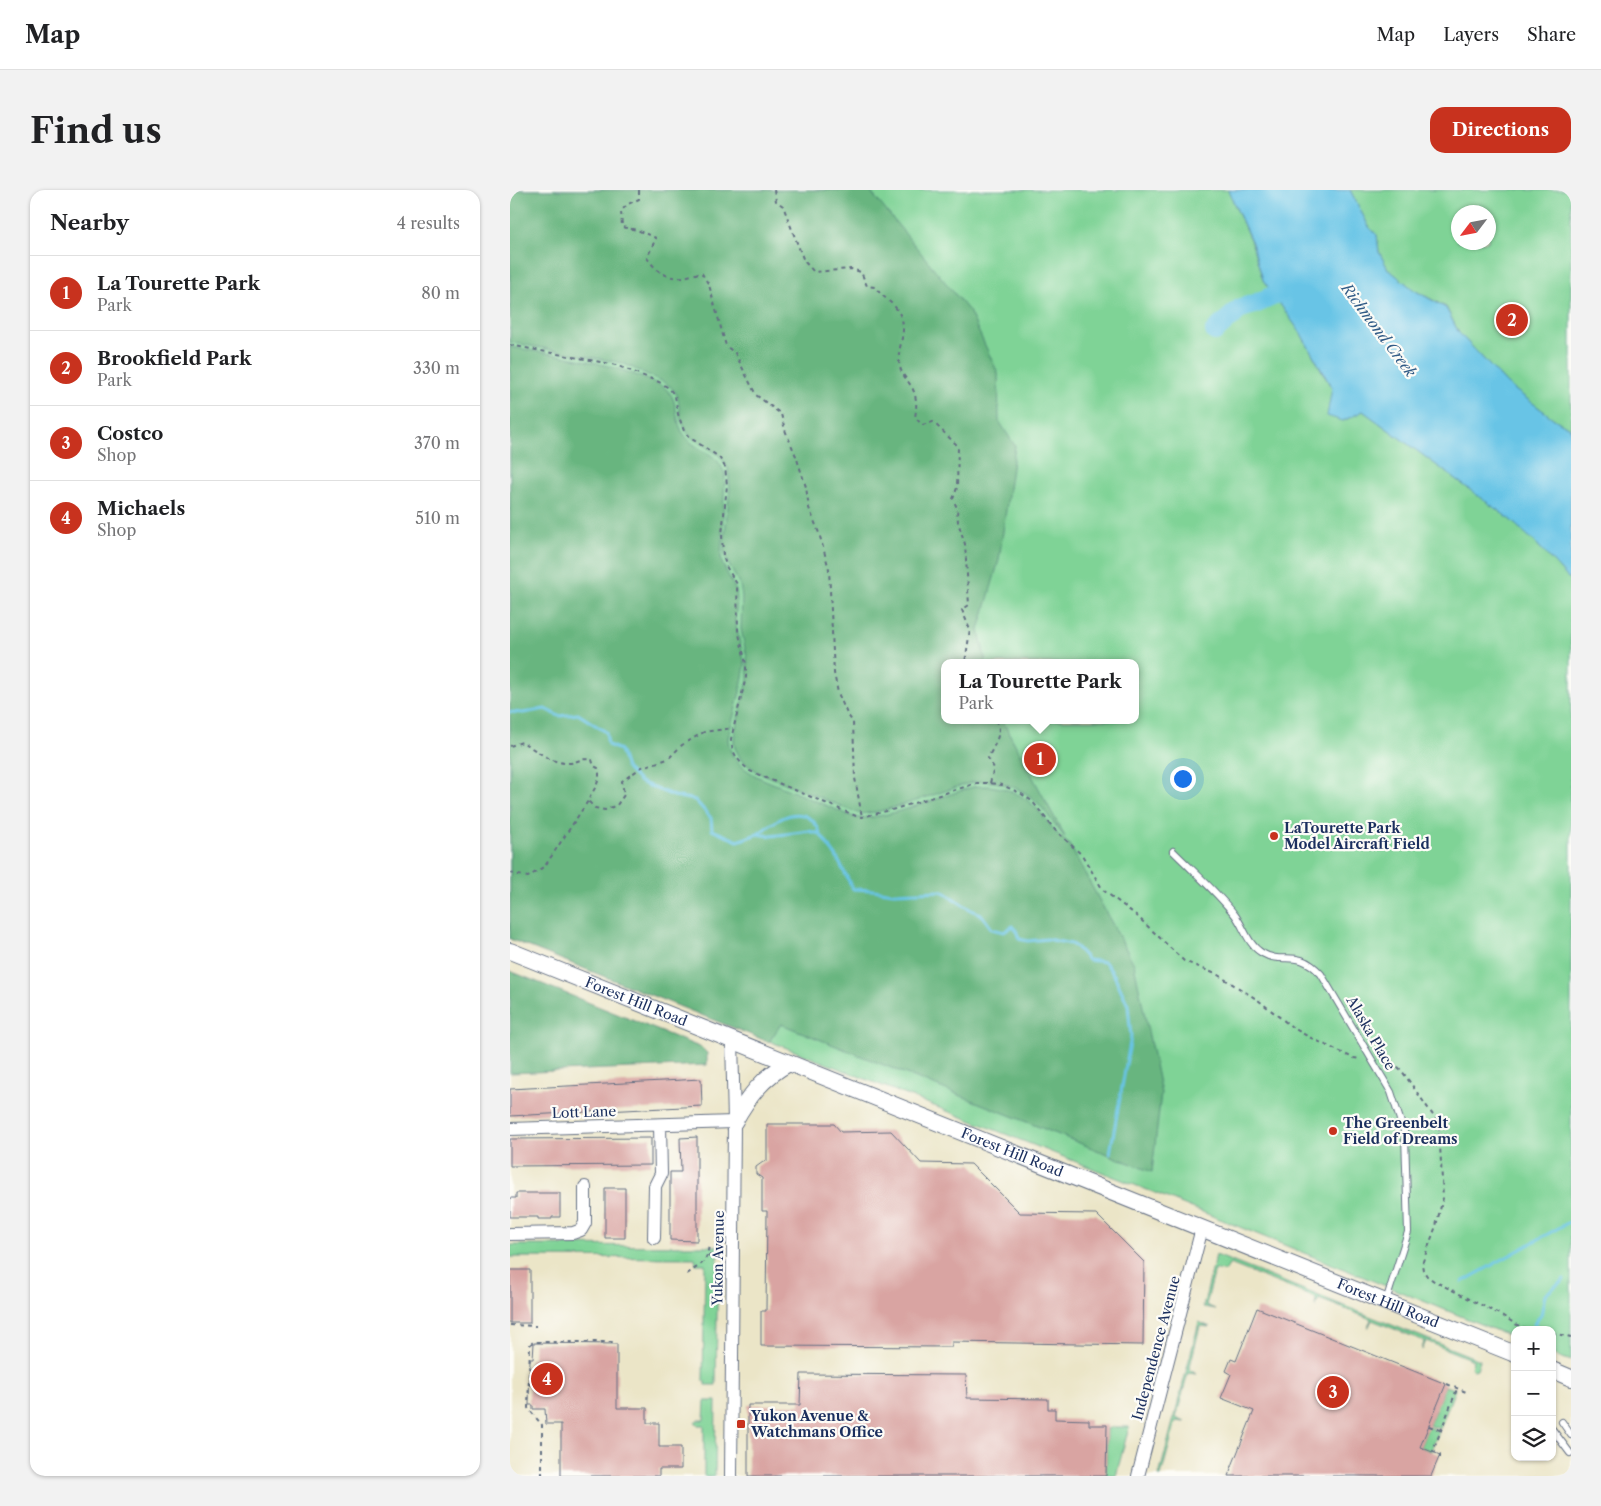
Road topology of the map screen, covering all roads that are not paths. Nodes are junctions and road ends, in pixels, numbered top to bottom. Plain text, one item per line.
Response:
1 (1173, 851) dead end
2 (510, 951) edge
3 (732, 1040) junction
4 (789, 1063) junction
5 (734, 1122) junction
6 (660, 1124) junction
7 (510, 1129) edge
8 (585, 1187) dead end
9 (1202, 1228) junction
10 (510, 1234) edge
11 (654, 1238) dead end
12 (1385, 1302) junction
13 (1511, 1352) edge
14 (1554, 1371) edge
15 (1571, 1378) edge
16 (1562, 1422) dead end
17 (1556, 1435) edge
18 (1571, 1435) edge
19 (1570, 1454) edge
20 (731, 1476) edge
21 (1138, 1476) edge

1 - 12 lane, Alaska Place
2 - 3 street, Forest Hill Road
3 - 4 street, Forest Hill Road
3 - 5 street, Yukon Avenue
4 - 5 street
4 - 9 street, Forest Hill Road
5 - 6 street, Lott Lane
5 - 20 street, Yukon Avenue
6 - 7 street, Lott Lane
6 - 11 street
8 - 10 street
9 - 12 street, Forest Hill Road
9 - 21 street, Independence Avenue
12 - 13 street, Forest Hill Road
14 - 15 street
16 - 18 lane
17 - 19 lane

